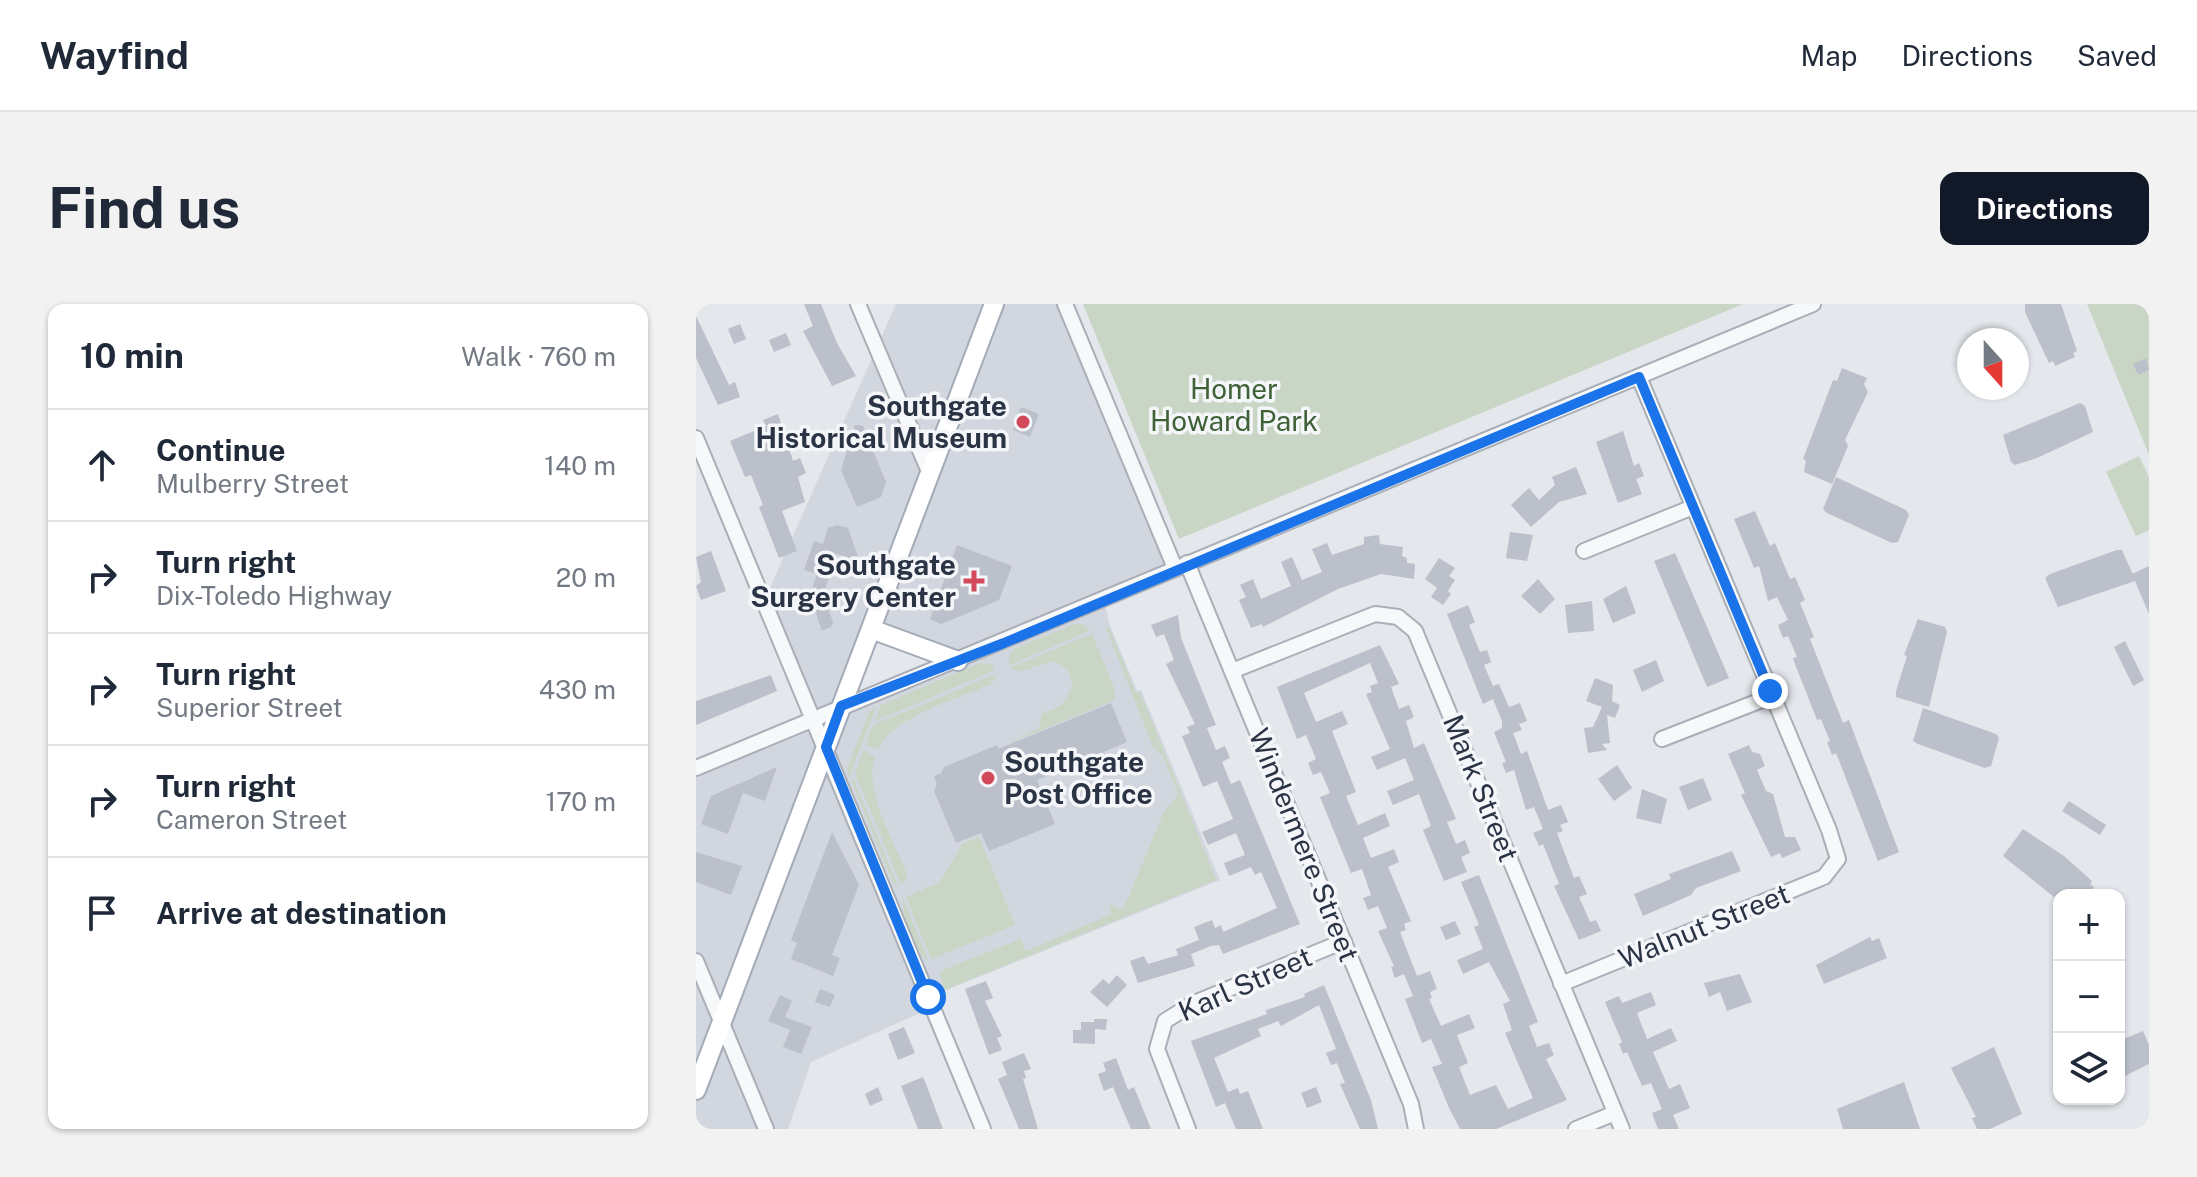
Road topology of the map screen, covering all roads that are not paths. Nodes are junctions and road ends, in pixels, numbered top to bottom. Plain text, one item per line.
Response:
1 (858, 304) edge
2 (994, 304) edge
3 (1065, 304) edge
4 (1813, 304) edge
5 (1639, 377) junction
6 (696, 438) edge
7 (930, 474) junction
8 (1693, 507) junction
9 (1584, 551) dead end
10 (1181, 566) junction
11 (871, 629) junction
12 (958, 661) junction
13 (1232, 671) junction
14 (1772, 696) junction
15 (841, 706) junction
16 (814, 718) junction
17 (1662, 739) dead end
18 (826, 747) junction
19 (696, 768) edge
20 (1344, 941) junction
21 (696, 961) edge
22 (1561, 984) junction
23 (722, 1022) junction
24 (696, 1090) edge
25 (1615, 1113) junction
26 (766, 1129) edge
27 (983, 1129) edge
28 (1188, 1129) edge
29 (1416, 1129) edge
30 (1576, 1129) edge
31 (1622, 1129) edge

1 - 7 street
2 - 7 main road
3 - 10 street, Windermere Street
4 - 5 street
5 - 8 street
5 - 10 street
6 - 16 street
7 - 11 main road
8 - 9 street
8 - 14 street
10 - 12 street
10 - 13 street, Windermere Street
11 - 12 main road
11 - 15 main road
12 - 15 street
13 - 20 street, Windermere Street
13 - 22 street, Mark Street
14 - 17 street
14 - 22 street, Walnut Street
15 - 16 street
15 - 18 main road
16 - 18 street
16 - 19 street
18 - 23 main road
18 - 27 street
20 - 28 street, Karl Street
20 - 29 street, Windermere Street
21 - 23 street
22 - 25 street, Mark Street
23 - 24 main road
23 - 26 street
25 - 30 street
25 - 31 street, Mark Street

